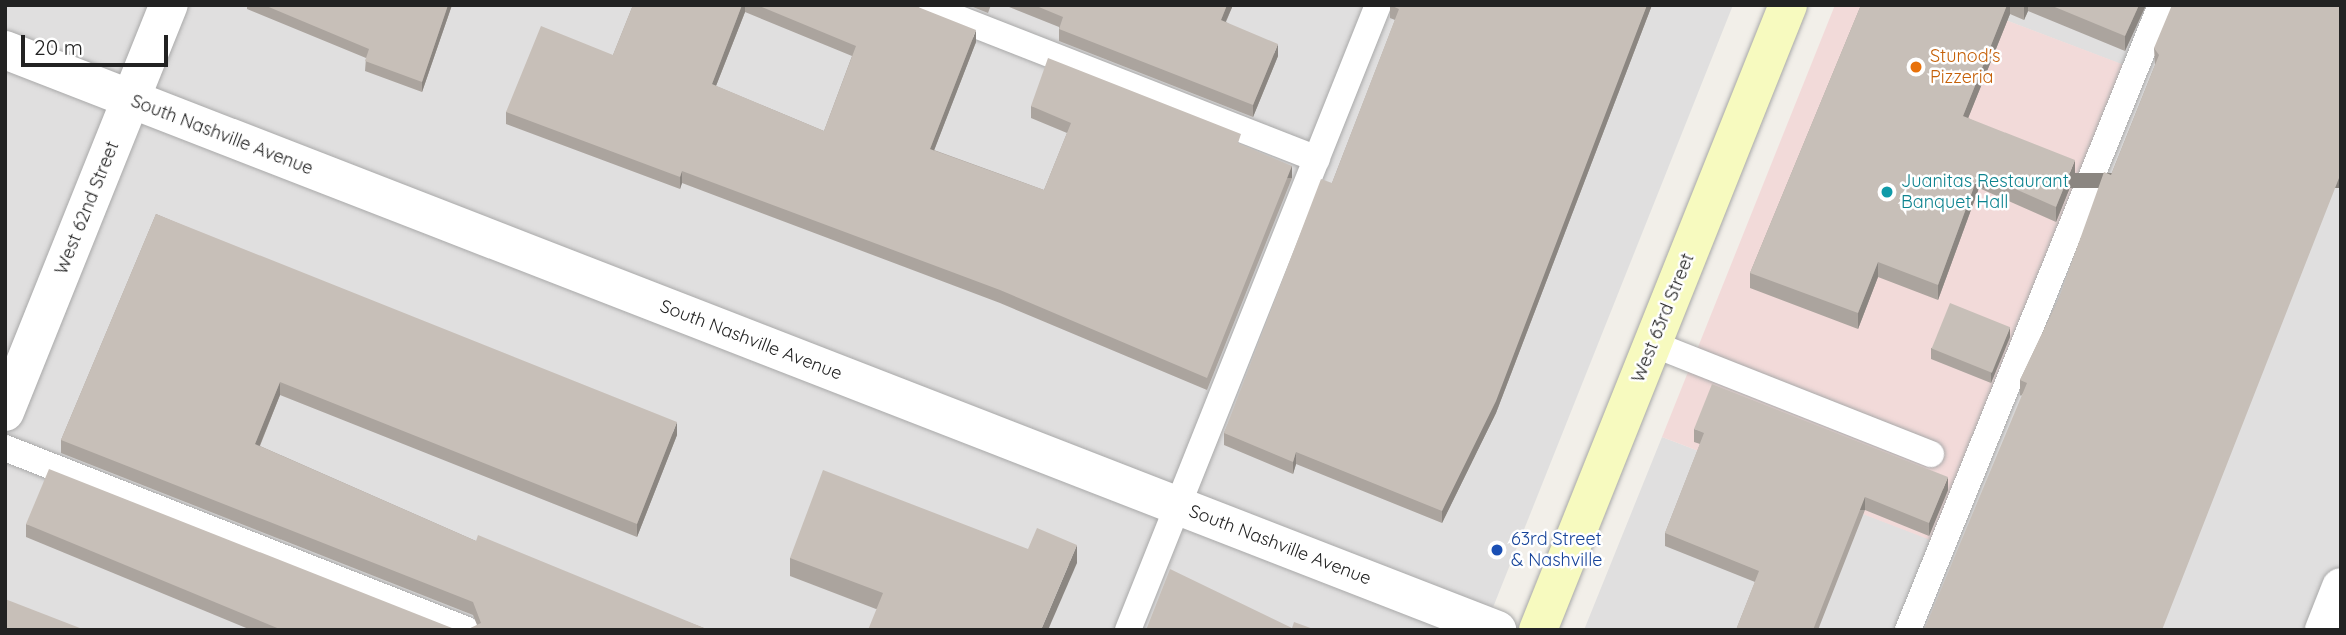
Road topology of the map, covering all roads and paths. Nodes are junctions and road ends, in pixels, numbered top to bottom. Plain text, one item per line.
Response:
1 (169, 5) edge
2 (924, 5) edge
3 (1378, 5) edge
4 (1788, 5) edge
5 (2161, 5) edge
6 (5, 50) edge
7 (131, 99) junction
8 (1317, 159) junction
9 (1653, 344) junction
10 (5, 412) edge
11 (5, 448) edge
12 (1931, 454) dead end
13 (1179, 506) junction
14 (2341, 587) edge
15 (467, 630) edge
16 (1128, 630) edge
17 (1497, 630) edge
18 (1538, 630) edge
19 (1908, 630) edge
20 (2324, 630) edge

1 - 7 street, West 62nd Street
2 - 8 lane
3 - 8 lane
4 - 9 main road, West 63rd Street
5 - 19 lane
6 - 7 street, South Nashville Avenue
7 - 10 street, West 62nd Street
7 - 13 street, South Nashville Avenue
8 - 13 lane
9 - 12 lane
9 - 18 main road, West 63rd Street
11 - 15 lane
13 - 16 lane
13 - 17 street, South Nashville Avenue
14 - 20 street

